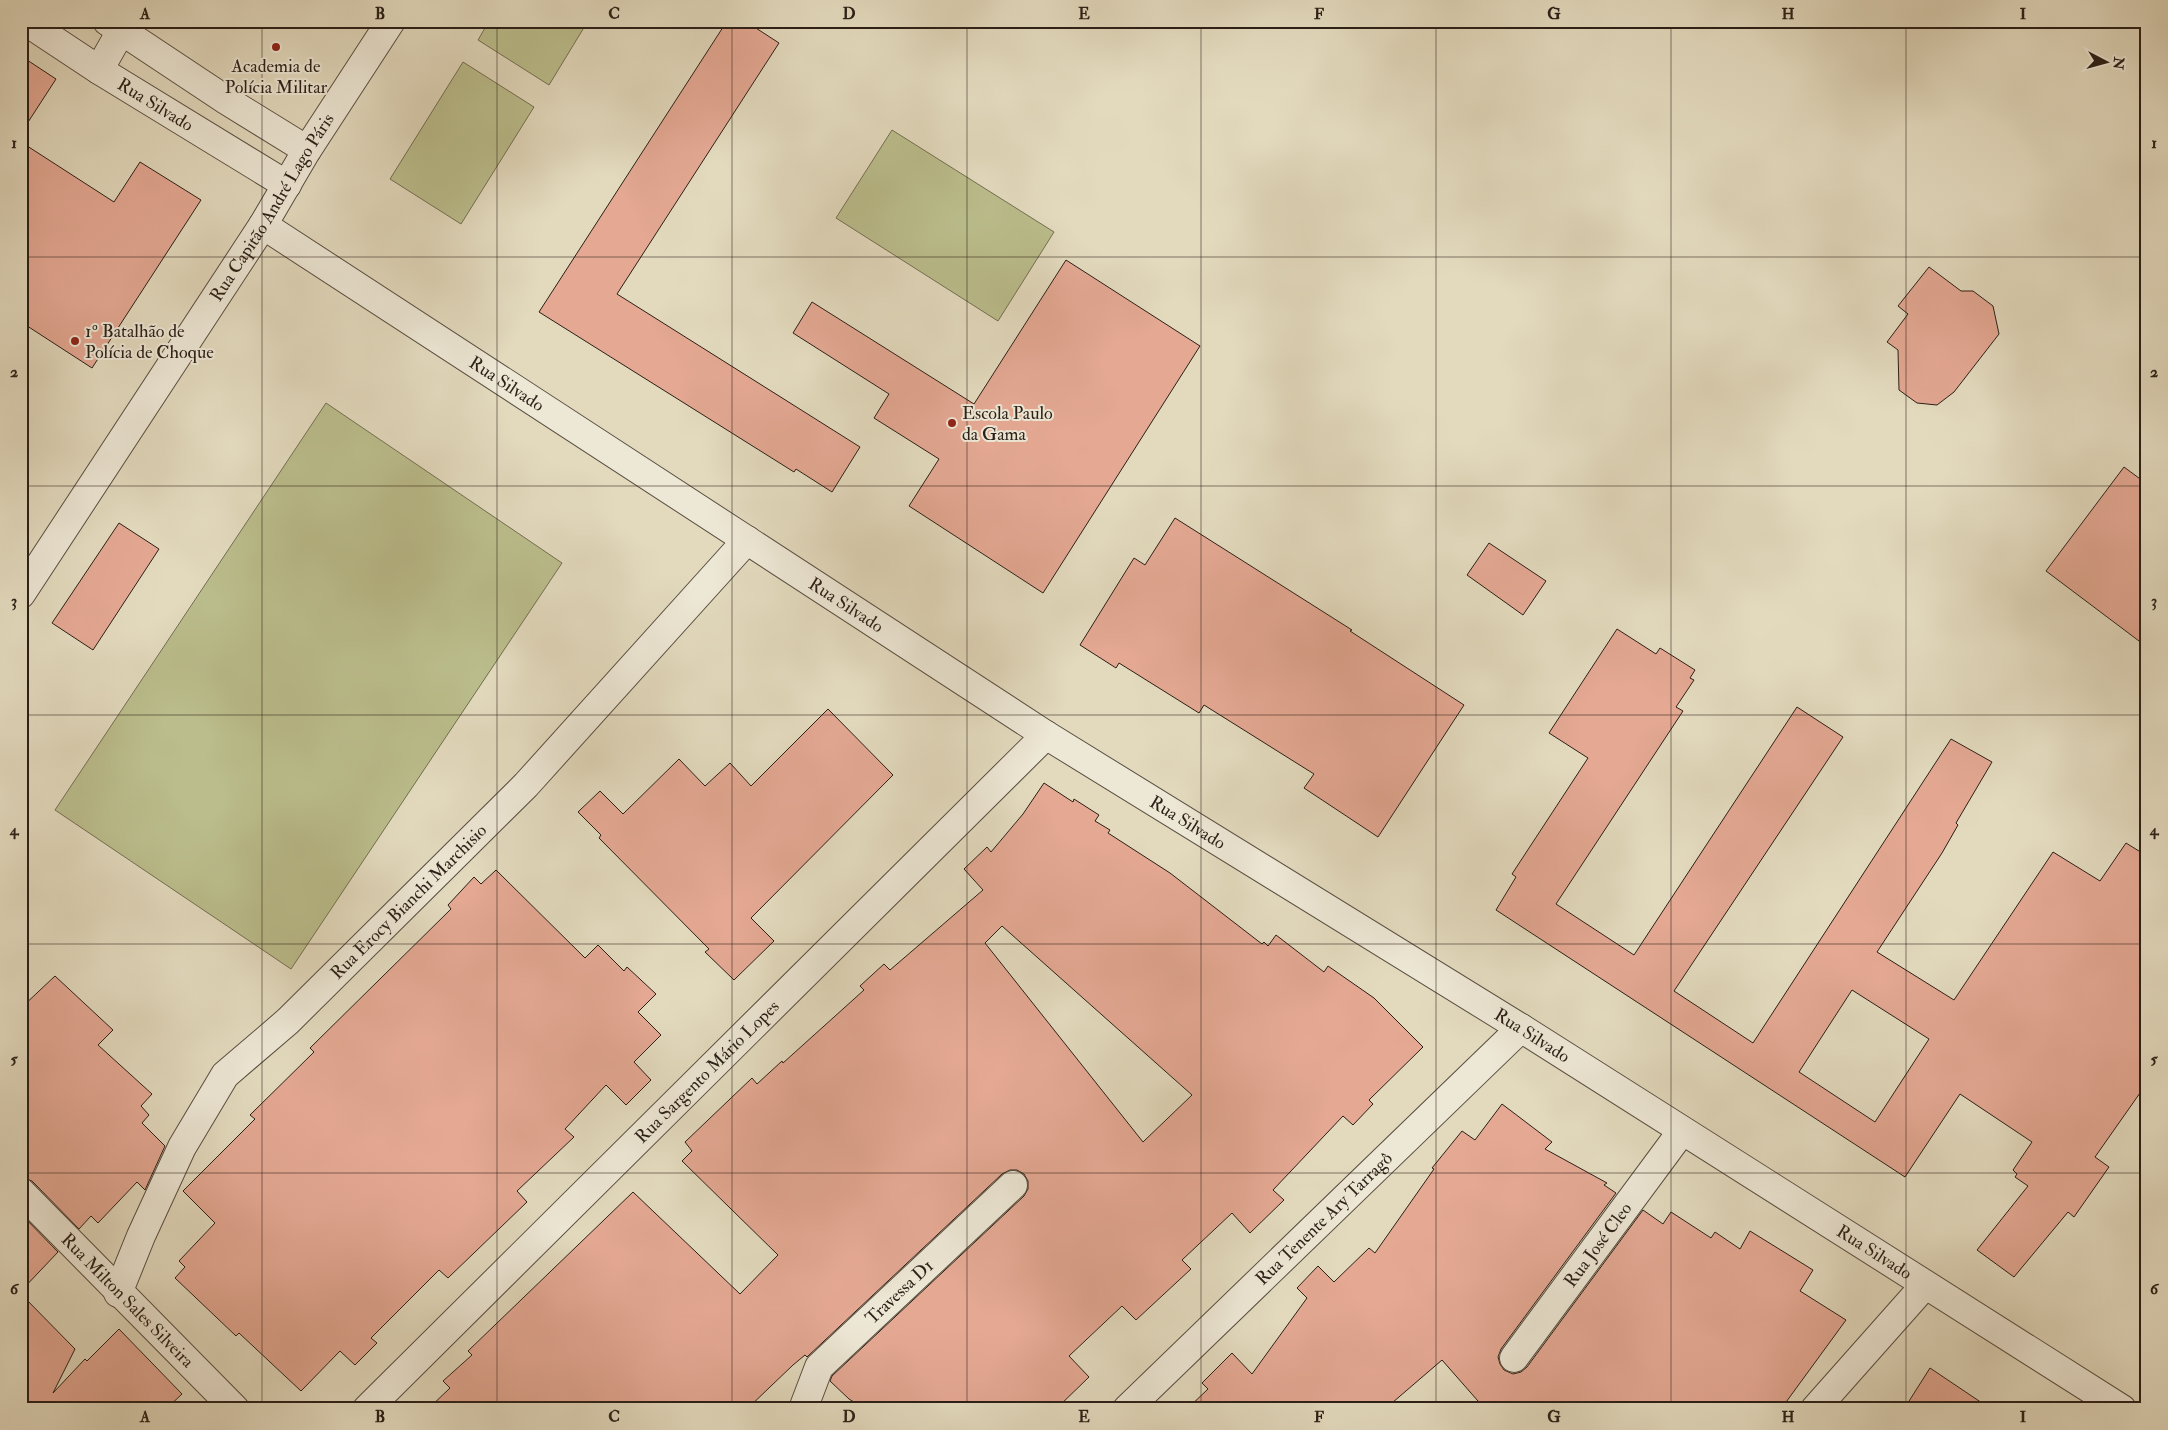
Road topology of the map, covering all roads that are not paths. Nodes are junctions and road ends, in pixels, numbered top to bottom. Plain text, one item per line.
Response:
1 (25, 21) edge
2 (391, 21) edge
3 (114, 26) edge
4 (99, 70) junction
5 (226, 100) junction
6 (205, 135) junction
7 (307, 150) junction
8 (287, 185) junction
9 (263, 225) junction
10 (747, 540) junction
11 (21, 594) edge
12 (1046, 735) junction
13 (1521, 1028) junction
14 (1682, 1131) junction
15 (1013, 1185) dead end
16 (21, 1192) edge
17 (1925, 1285) junction
18 (118, 1293) junction
19 (1514, 1358) dead end
20 (235, 1409) edge
21 (367, 1409) edge
22 (803, 1409) edge
23 (1127, 1409) edge
24 (1814, 1409) edge
25 (2122, 1409) edge

1 - 4 street, Rua Silvado
2 - 7 street, Rua Capitão André Lago Páris
3 - 4 street
3 - 5 street
4 - 6 street, Rua Silvado
5 - 6 street
5 - 7 street
6 - 8 street, Rua Silvado
7 - 8 street, Rua Capitão André Lago Páris
8 - 9 street, Rua Capitão André Lago Páris
9 - 10 street, Rua Silvado
9 - 11 street, Rua Capitão André Lago Páris
10 - 12 street, Rua Silvado
10 - 18 street, Rua Erocy Bianchi Marchisio
12 - 13 street, Rua Silvado
12 - 21 street, Rua Sargento Mário Lopes
13 - 14 street, Rua Silvado
13 - 23 street, Rua Tenente Ary Tarragô
14 - 17 street, Rua Silvado
14 - 19 street, Rua José Cleo
15 - 22 street, Travessa D1
16 - 18 street, Rua Milton Sales Silveira
17 - 24 street
17 - 25 street, Rua Silvado
18 - 20 street, Rua Milton Sales Silveira

